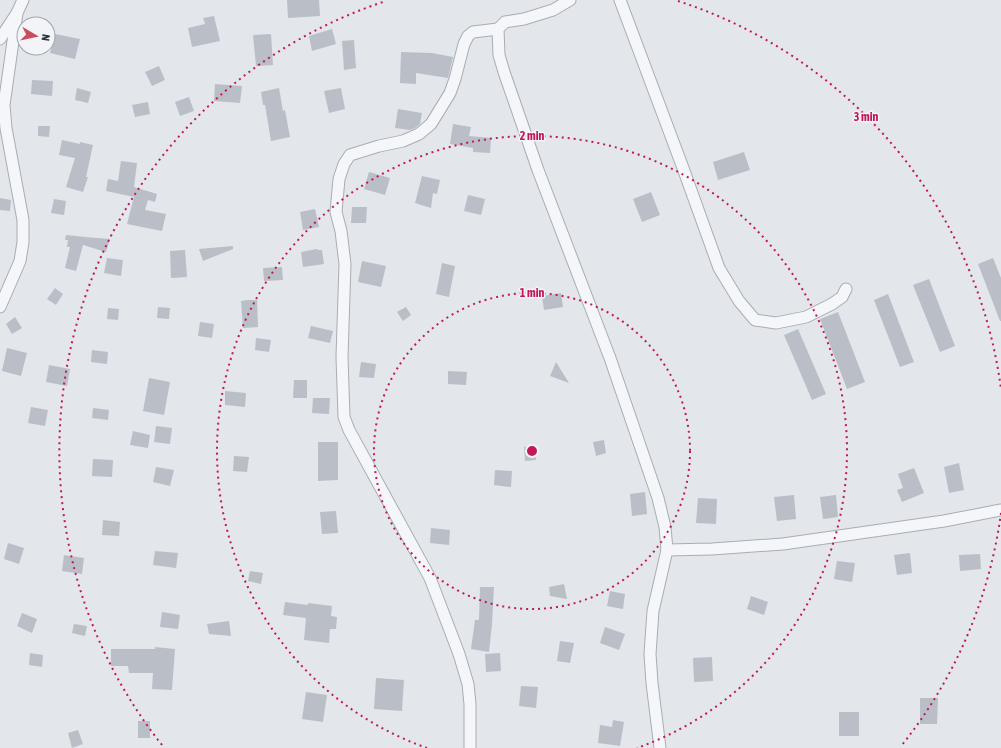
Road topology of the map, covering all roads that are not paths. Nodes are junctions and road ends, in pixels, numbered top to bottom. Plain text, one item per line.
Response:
1 (23, 0) edge
2 (570, 0) edge
3 (620, 0) edge
4 (17, 13) junction
5 (498, 29) junction
6 (0, 39) edge
7 (846, 289) dead end
8 (0, 307) edge
9 (1001, 510) edge
10 (667, 550) junction
11 (470, 748) edge
12 (660, 748) edge

1 - 4 street
2 - 5 street
3 - 7 street
4 - 6 street
4 - 8 street
5 - 10 street
5 - 11 street
9 - 10 street
10 - 12 street

